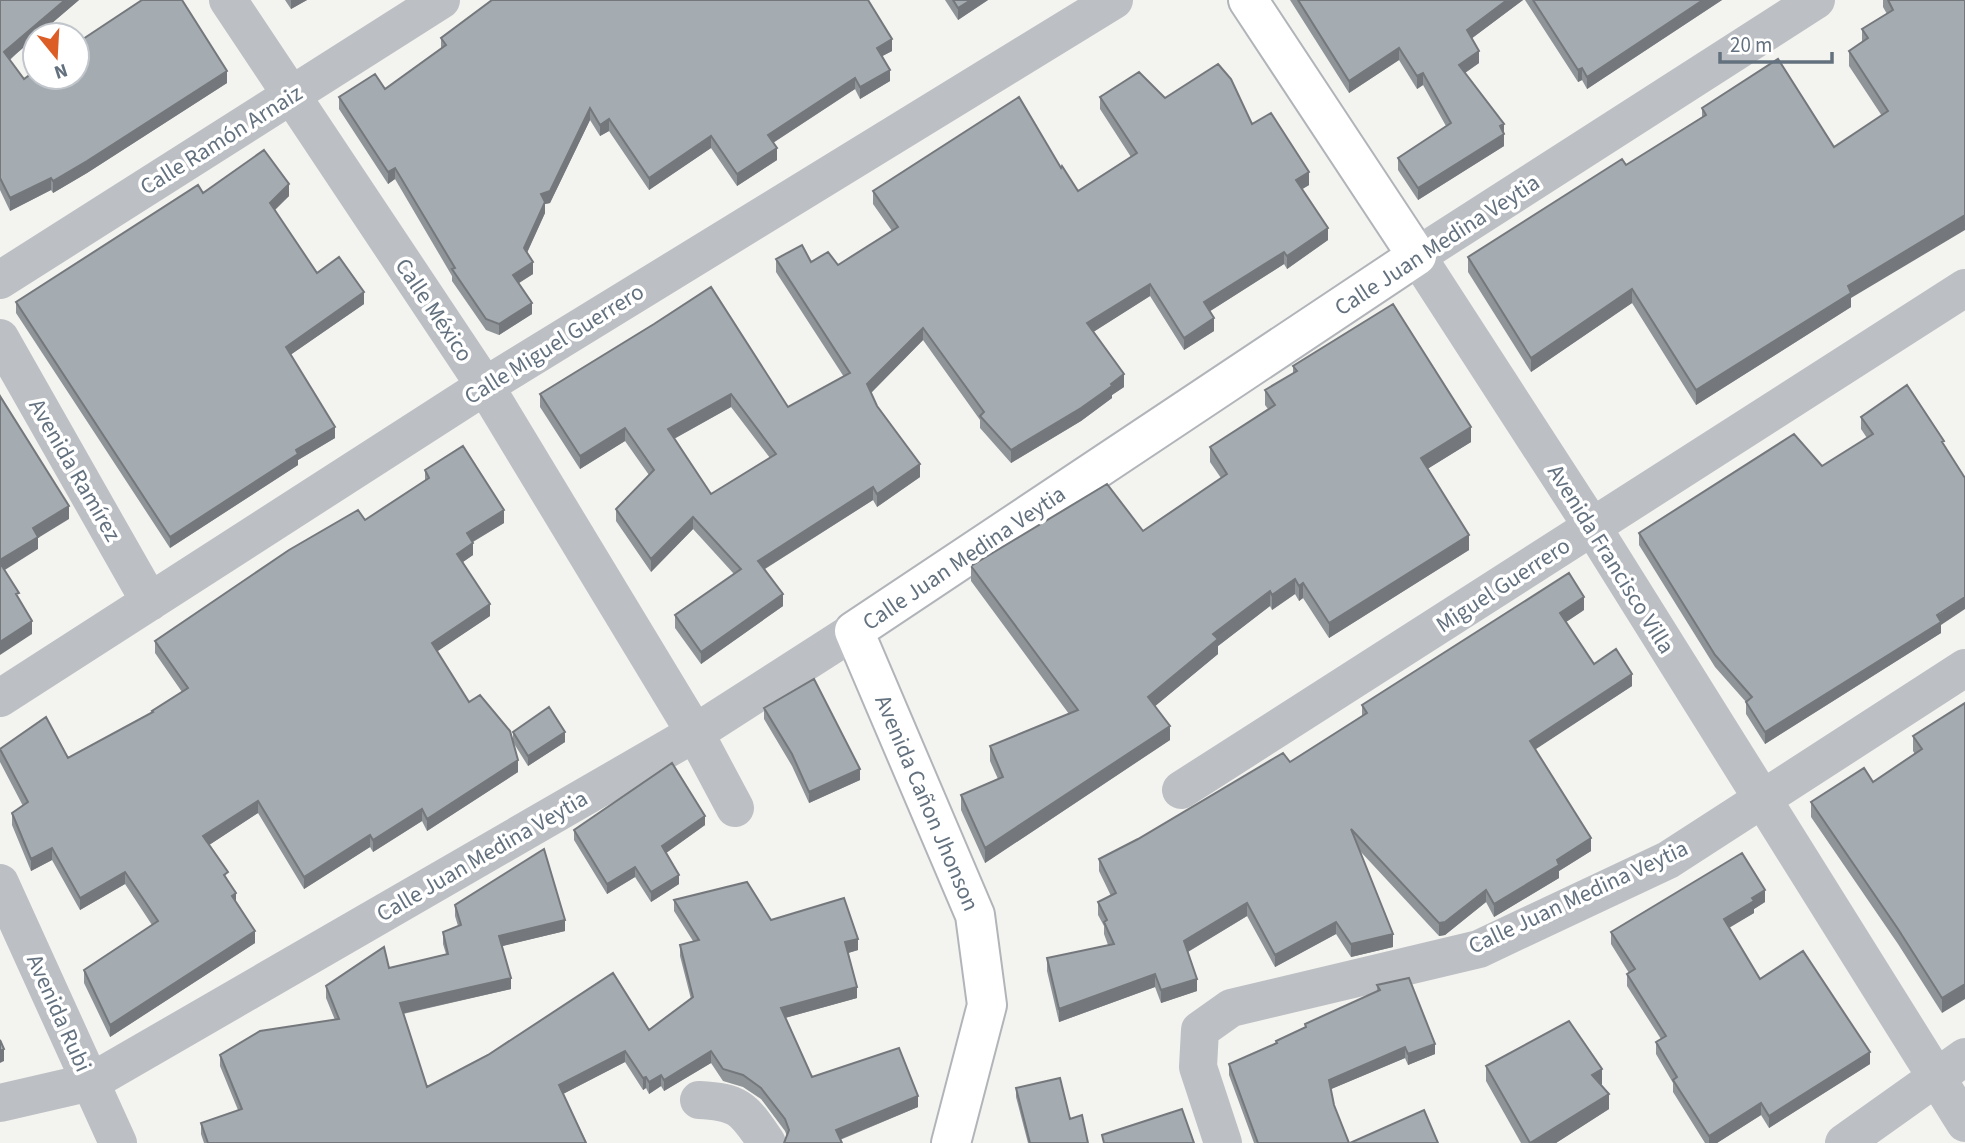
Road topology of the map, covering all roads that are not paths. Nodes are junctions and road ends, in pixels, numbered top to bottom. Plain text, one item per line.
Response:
1 (228, 0) edge
2 (441, 0) edge
3 (1114, 0) edge
4 (1248, 0) edge
5 (1816, 0) edge
6 (290, 96) junction
7 (1417, 256) junction
8 (0, 280) edge
9 (1965, 288) edge
10 (0, 338) edge
11 (485, 386) junction
12 (1593, 528) junction
13 (150, 603) junction
14 (854, 631) junction
15 (1965, 668) edge
16 (0, 698) edge
17 (695, 733) junction
18 (1181, 790) dead end
19 (1760, 799) junction
20 (735, 808) dead end
21 (0, 883) edge
22 (1951, 1066) edge
23 (91, 1082) junction
24 (699, 1100) dead end
25 (0, 1102) edge
26 (1965, 1123) edge
27 (118, 1143) edge
28 (767, 1143) edge
29 (951, 1143) edge
30 (1223, 1143) edge
31 (1844, 1143) edge

1 - 6 street, Calle México
2 - 6 street, Calle Ramón Arnaiz
3 - 11 street, Calle Miguel Guerrero
4 - 7 main road, Avenida Francisco Villa
5 - 7 street, Calle Juan Medina Veytia
6 - 8 street, Calle Ramón Arnaiz
6 - 11 street, Calle México
7 - 12 street, Avenida Francisco Villa
7 - 14 main road, Calle Juan Medina Veytia
9 - 12 street, Miguel Guerrero
10 - 13 street, Avenida Ramírez
11 - 13 street, Calle Miguel Guerrero
11 - 17 street, Calle México
12 - 18 street, Miguel Guerrero
12 - 19 street, Avenida Francisco Villa
13 - 16 street, Calle Miguel Guerrero
14 - 17 street, Calle Juan Medina Veytia
14 - 29 main road, Avenida Cañon Jhonson
15 - 19 street, Calle Juan Medina Veytia
17 - 20 street, Calle México
17 - 23 street, Calle Juan Medina Veytia
19 - 22 street, Avenida Francisco Villa
19 - 30 street, Calle Juan Medina Veytia
21 - 23 street, Avenida Rubi
22 - 26 street, Avenida Francisco Villa
22 - 31 street
23 - 25 street, Calle Juan Medina Veytia
23 - 27 street, Avenida Rubi
24 - 28 street

